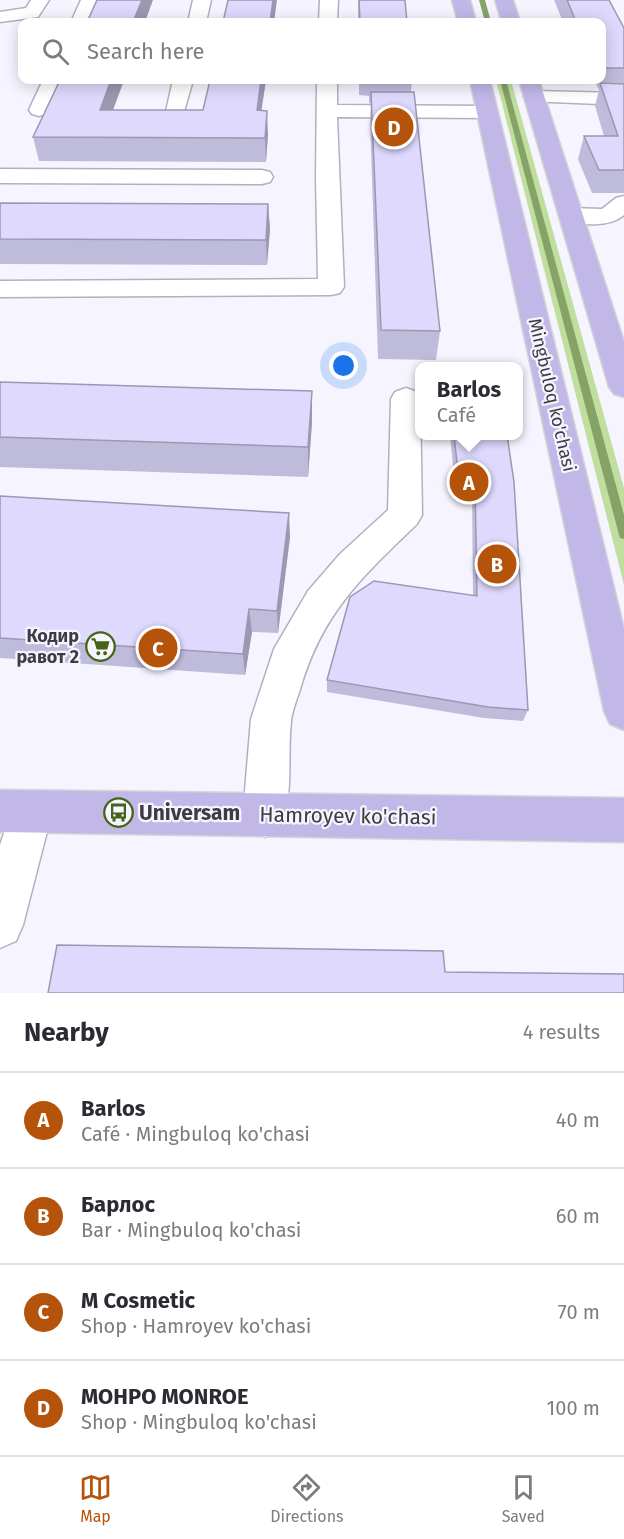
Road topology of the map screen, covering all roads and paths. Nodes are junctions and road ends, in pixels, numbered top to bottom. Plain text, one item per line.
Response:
1 (40, 0) edge
2 (90, 0) edge
3 (202, 0) edge
4 (329, 0) edge
5 (461, 0) edge
6 (504, 0) edge
7 (0, 17) edge
8 (82, 18) edge
9 (198, 18) edge
10 (328, 18) edge
11 (465, 18) edge
12 (510, 18) edge
13 (51, 84) edge
14 (182, 84) edge
15 (327, 84) edge
16 (481, 84) edge
17 (531, 88) edge
18 (624, 99) edge
19 (39, 110) dead end
20 (176, 111) edge
21 (327, 111) junction
22 (487, 112) junction
23 (0, 176) edge
24 (262, 177) dead end
25 (624, 203) edge
26 (571, 215) junction
27 (0, 289) edge
28 (624, 387) edge
29 (406, 399) dead end
30 (624, 711) edge
31 (16, 812) edge
32 (265, 815) junction
33 (624, 820) edge
34 (0, 925) edge

1 - 7 street
2 - 8 street
3 - 9 street
4 - 10 street
5 - 11 main road
6 - 12 main road
13 - 19 street
14 - 20 street
15 - 21 street
16 - 22 main road, Mingbuloq ko'chasi
17 - 18 street
17 - 26 main road
21 - 22 street
21 - 27 street
22 - 30 main road, Mingbuloq ko'chasi
23 - 24 street
25 - 26 street
26 - 28 main road
29 - 32 street
31 - 32 main road, Hamroyev ko'chasi
31 - 34 street
32 - 33 main road, Hamroyev ko'chasi

